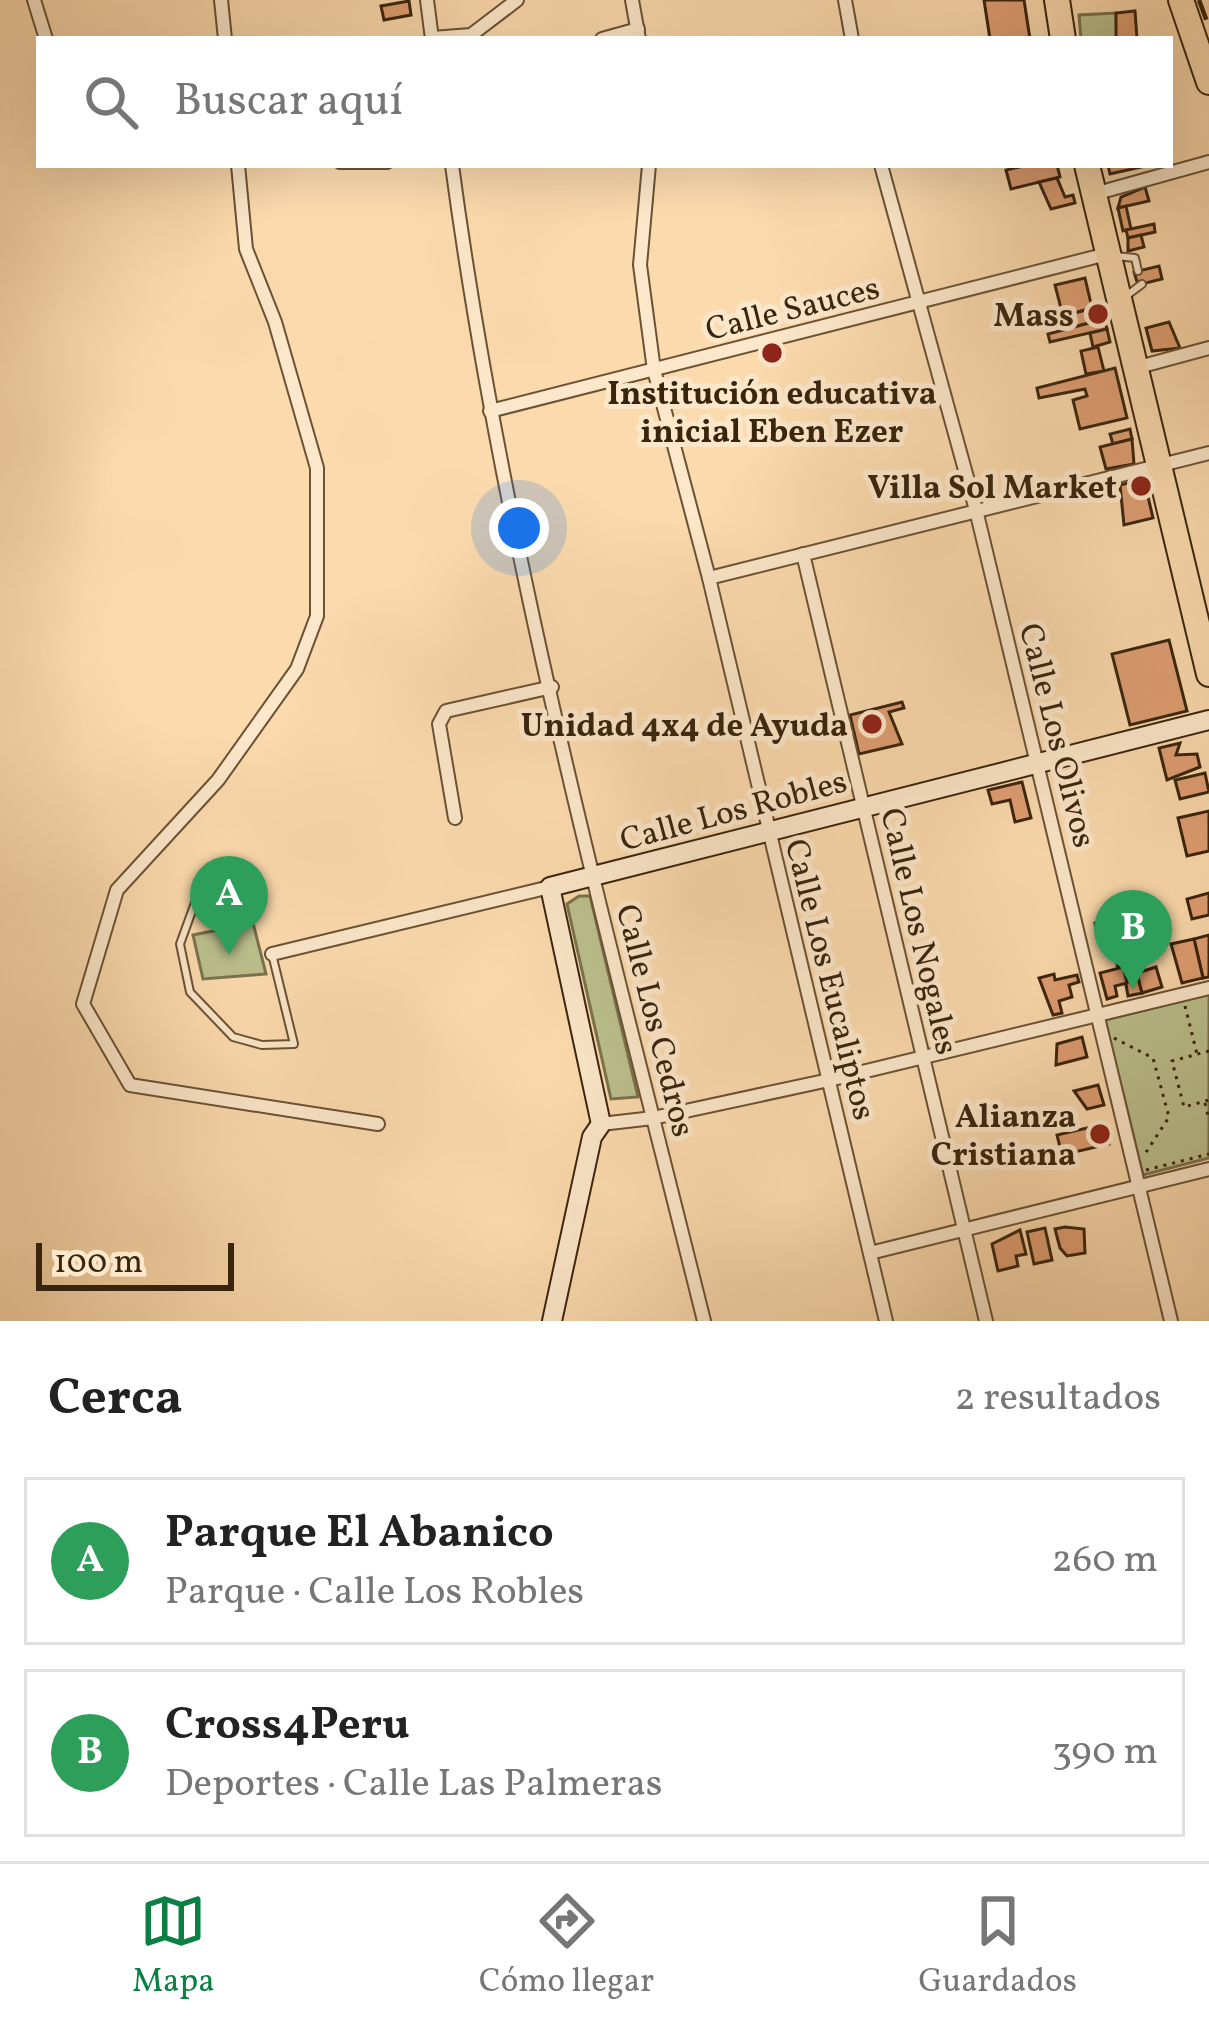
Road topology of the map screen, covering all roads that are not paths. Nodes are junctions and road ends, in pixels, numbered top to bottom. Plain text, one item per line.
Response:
1 (34, 0) edge
2 (221, 0) edge
3 (427, 0) edge
4 (517, 0) edge
5 (632, 0) edge
6 (845, 0) edge
7 (1057, 0) edge
8 (1181, 0) edge
9 (45, 36) edge
10 (225, 36) edge
11 (432, 36) edge
12 (461, 36) edge
13 (642, 36) edge
14 (851, 36) edge
15 (1063, 36) edge
16 (1209, 82) edge
17 (1209, 162) edge
18 (238, 168) edge
19 (452, 168) edge
20 (649, 168) edge
21 (882, 168) edge
22 (1088, 168) edge
23 (1093, 194) junction
24 (1107, 254) junction
25 (1138, 271) dead end
26 (1142, 284) dead end
27 (1118, 301) junction
28 (916, 303) junction
29 (1209, 349) edge
30 (1134, 368) junction
31 (654, 370) junction
32 (490, 411) junction
33 (1209, 453) edge
34 (1156, 466) junction
35 (976, 510) junction
36 (803, 554) junction
37 (709, 578) junction
38 (1209, 674) edge
39 (552, 688) junction
40 (1209, 720) edge
41 (1039, 762) junction
42 (863, 806) junction
43 (454, 818) dead end
44 (767, 828) junction
45 (595, 876) junction
46 (550, 887) junction
47 (200, 889) dead end
48 (272, 954) joint
49 (1209, 988) edge
50 (1104, 1019) junction
51 (922, 1056) junction
52 (829, 1080) junction
53 (653, 1118) junction
54 (378, 1124) dead end
55 (601, 1124) junction
56 (1209, 1169) edge
57 (1139, 1186) junction
58 (964, 1230) junction
59 (870, 1253) junction
60 (553, 1321) edge
61 (704, 1321) edge
62 (886, 1321) edge
63 (986, 1321) edge
64 (1171, 1321) edge

1 - 9 street
2 - 10 street
3 - 11 street
4 - 12 street
5 - 13 street
6 - 14 street
7 - 15 highway
8 - 16 highway
17 - 23 street
18 - 54 street
19 - 32 street, Calle Los Cedros
20 - 31 street, Calle Los Eucaliptos
21 - 28 street, Calle Los Olivos
22 - 23 highway
23 - 24 highway
24 - 25 lane
24 - 27 highway
24 - 28 street, Calle Sauces
26 - 27 lane
27 - 30 highway
28 - 31 street, Calle Sauces
28 - 35 street, Calle Los Olivos
29 - 30 street
30 - 34 highway
31 - 32 street, Calle Sauces
31 - 37 street, Calle Los Eucaliptos
32 - 39 street, Calle Los Cedros
33 - 34 street
34 - 35 street
34 - 38 highway
35 - 36 street
35 - 41 street, Calle Los Olivos
36 - 37 street
36 - 42 street, Calle Los Nogales
37 - 44 street, Calle Los Eucaliptos
39 - 43 street
39 - 45 street, Calle Los Cedros
40 - 41 street, Calle Los Robles
41 - 42 street, Calle Los Robles
41 - 50 street, Calle Los Olivos
42 - 44 street, Calle Los Robles
42 - 51 street, Calle Los Nogales
44 - 45 street, Calle Los Robles
44 - 52 street, Calle Los Eucaliptos
45 - 46 street, Calle Los Robles
45 - 53 street, Calle Los Cedros
46 - 48 street, Calle Los Robles
46 - 55 street
47 - 48 lane
49 - 50 street
50 - 51 street
50 - 57 street, Calle Los Olivos
51 - 52 street
51 - 58 street, Calle Los Nogales
52 - 53 street
52 - 59 street, Calle Los Eucaliptos
53 - 55 street
53 - 61 street, Calle Los Cedros
55 - 60 street
56 - 57 street
57 - 58 street
57 - 64 street, Calle Los Olivos
58 - 59 street
58 - 63 street, Calle Los Nogales
59 - 62 street, Calle Los Eucaliptos

